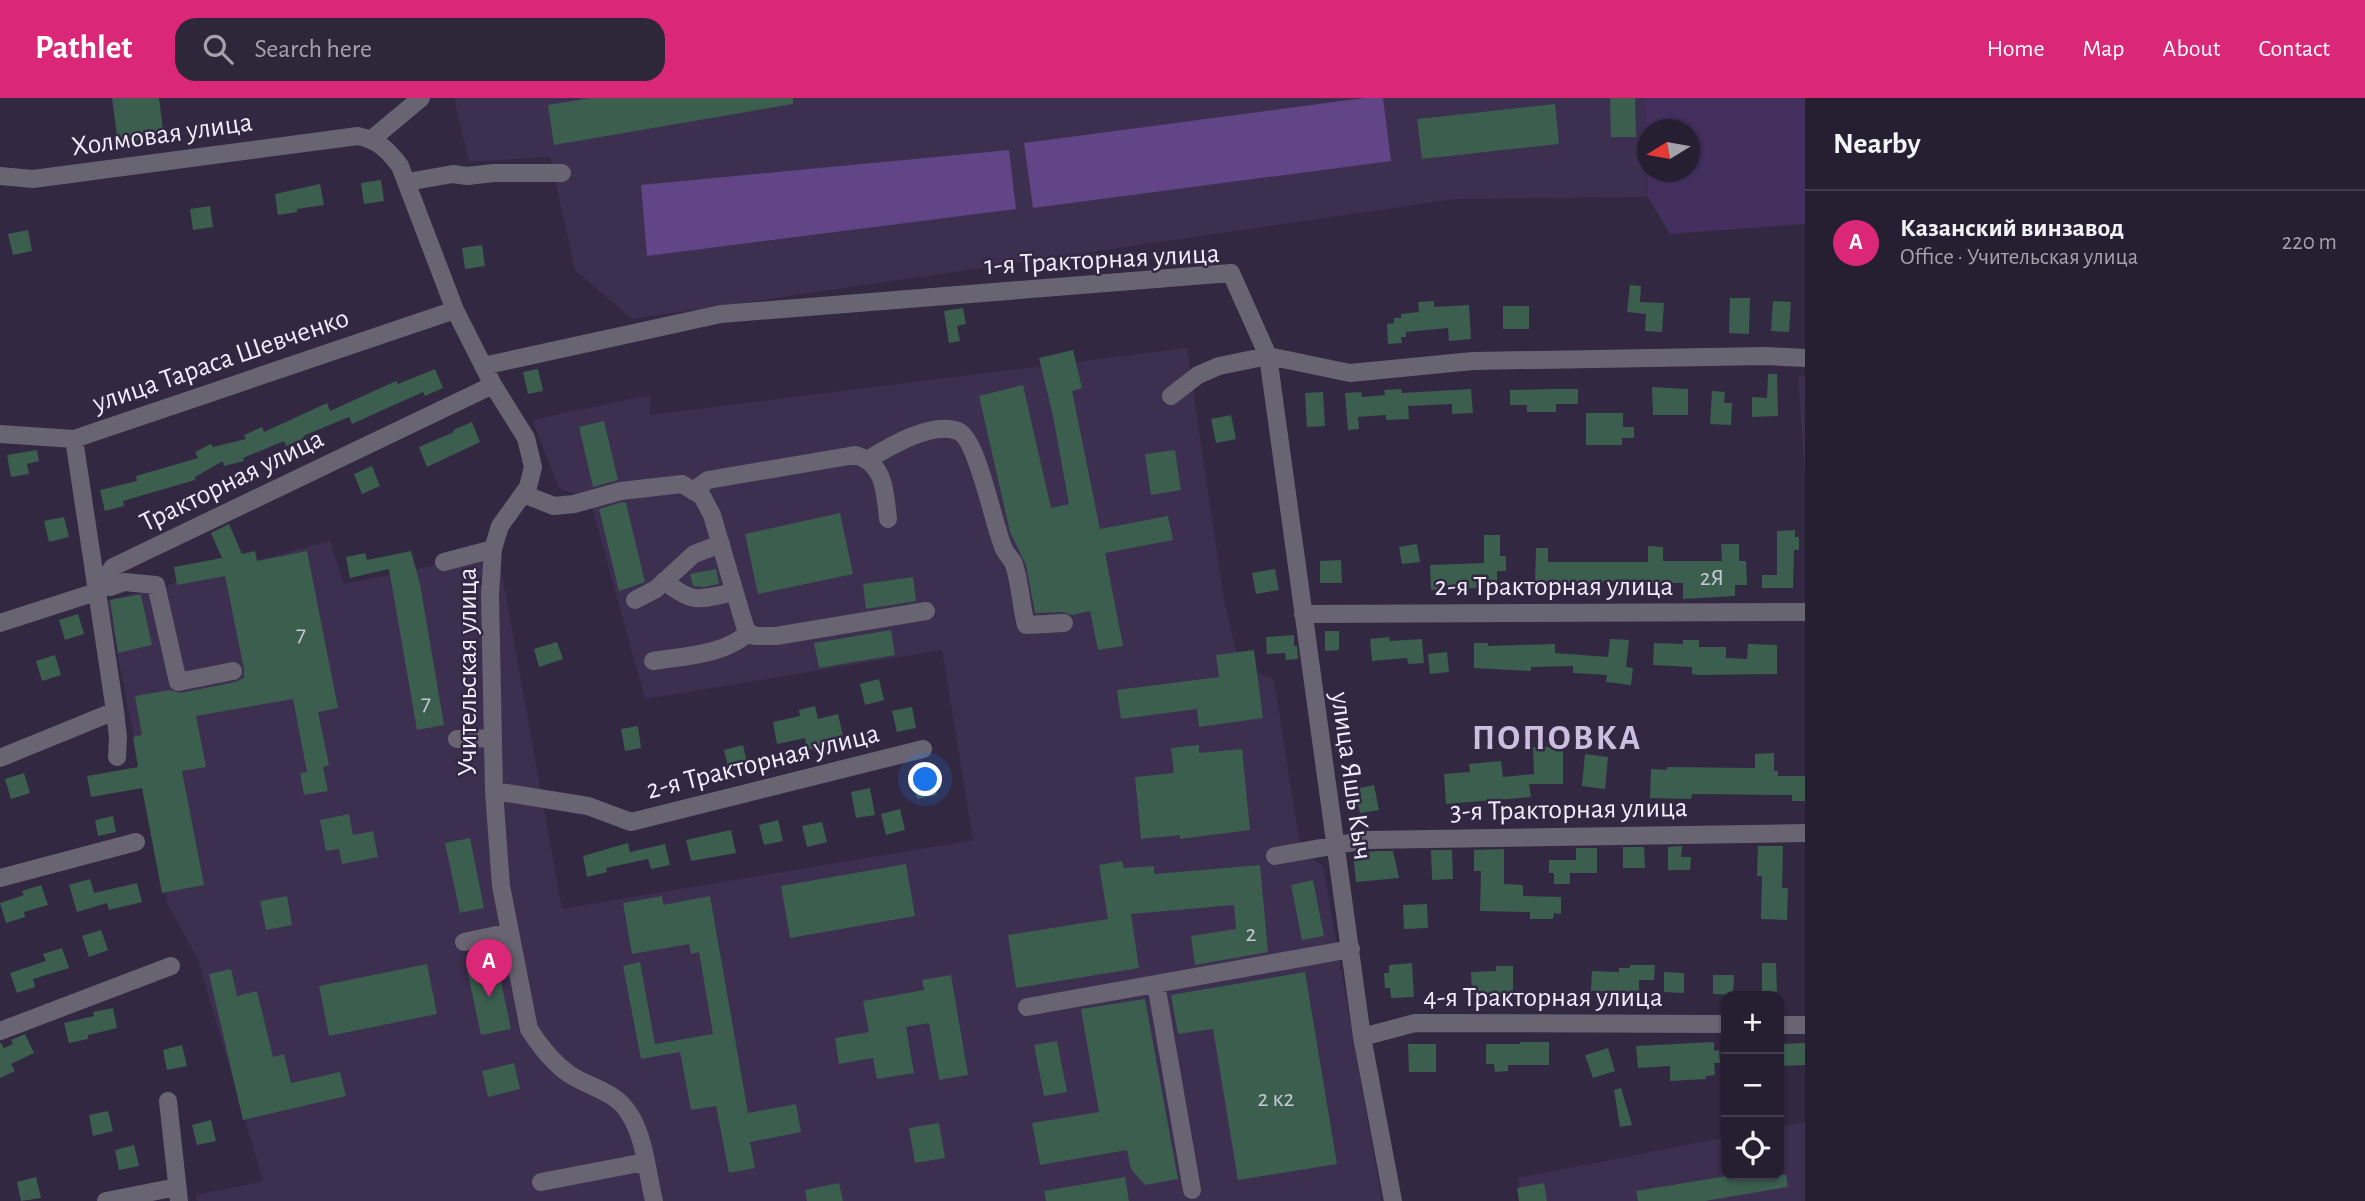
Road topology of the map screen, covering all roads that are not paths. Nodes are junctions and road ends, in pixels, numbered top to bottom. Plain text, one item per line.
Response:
1 (421, 98) edge
2 (372, 139) junction
3 (562, 173) dead end
4 (0, 176) edge
5 (407, 182) junction
6 (455, 310) junction
7 (1268, 356) junction
8 (1805, 358) edge
9 (483, 366) junction
10 (493, 385) junction
11 (1171, 396) dead end
12 (0, 434) edge
13 (74, 439) junction
14 (869, 459) junction
15 (693, 491) junction
16 (523, 494) junction
17 (888, 519) dead end
18 (721, 544) junction
19 (494, 549) junction
20 (444, 562) dead end
21 (664, 581) junction
22 (99, 587) junction
23 (734, 592) junction
24 (635, 600) dead end
25 (926, 611) dead end
26 (1805, 612) edge
27 (1303, 614) junction
28 (0, 623) edge
29 (1064, 624) dead end
30 (749, 632) junction
31 (653, 661) dead end
32 (233, 671) dead end
33 (115, 711) junction
34 (493, 738) junction
35 (457, 739) dead end
36 (923, 749) dead end
37 (117, 757) dead end
38 (0, 758) edge
39 (494, 791) junction
40 (1805, 833) edge
41 (136, 842) dead end
42 (1334, 847) junction
43 (1275, 856) dead end
44 (0, 878) edge
45 (510, 932) junction
46 (464, 942) dead end
47 (1351, 949) junction
48 (171, 966) dead end
49 (1156, 984) junction
50 (1027, 1007) dead end
51 (1721, 1024) edge
52 (1784, 1025) edge
53 (1805, 1025) edge
54 (0, 1031) edge
55 (1362, 1037) junction
56 (168, 1101) dead end
57 (645, 1161) junction
58 (541, 1182) dead end
59 (1192, 1190) dead end
60 (178, 1194) edge
61 (106, 1201) edge
62 (654, 1201) edge
63 (1393, 1201) edge

1 - 2 street
2 - 4 street, Холмовая улица
2 - 5 street, Учительская улица
3 - 5 street
5 - 6 street, Учительская улица
6 - 9 street, Учительская улица
6 - 13 street, улица Тараса Шевченко
7 - 8 street
7 - 9 street, 1-я Тракторная улица
7 - 11 street
7 - 27 street, улица Яшь Кыч
9 - 10 street, Учительская улица
10 - 16 street, Учительская улица
10 - 22 street, Тракторная улица
12 - 13 street, улица Тараса Шевченко
13 - 22 street
14 - 15 street
14 - 17 street
14 - 29 street
15 - 16 street
15 - 18 street
16 - 19 street, Учительская улица
18 - 21 street
18 - 23 street
19 - 20 street
19 - 34 street, Учительская улица
21 - 23 street
21 - 24 street
22 - 28 street, Тракторная улица
22 - 32 street
22 - 33 street
23 - 30 street
25 - 30 street
26 - 27 street, 2-я Тракторная улица
27 - 42 street, улица Яшь Кыч
30 - 31 street
33 - 37 street
33 - 38 street
34 - 35 street
34 - 39 street, Учительская улица
36 - 39 street, 2-я Тракторная улица
39 - 45 street, Учительская улица
40 - 42 street, 3-я Тракторная улица
41 - 44 street
42 - 43 street, 3-я Тракторная улица
42 - 47 street, улица Яшь Кыч
45 - 46 street
45 - 57 street, Учительская улица
47 - 49 street
47 - 55 street, улица Яшь Кыч
48 - 54 street
49 - 50 street
49 - 59 street
51 - 55 street, 4-я Тракторная улица
52 - 53 street
55 - 63 street, улица Яшь Кыч
56 - 60 street
57 - 58 street
57 - 62 street, Учительская улица
60 - 61 street

